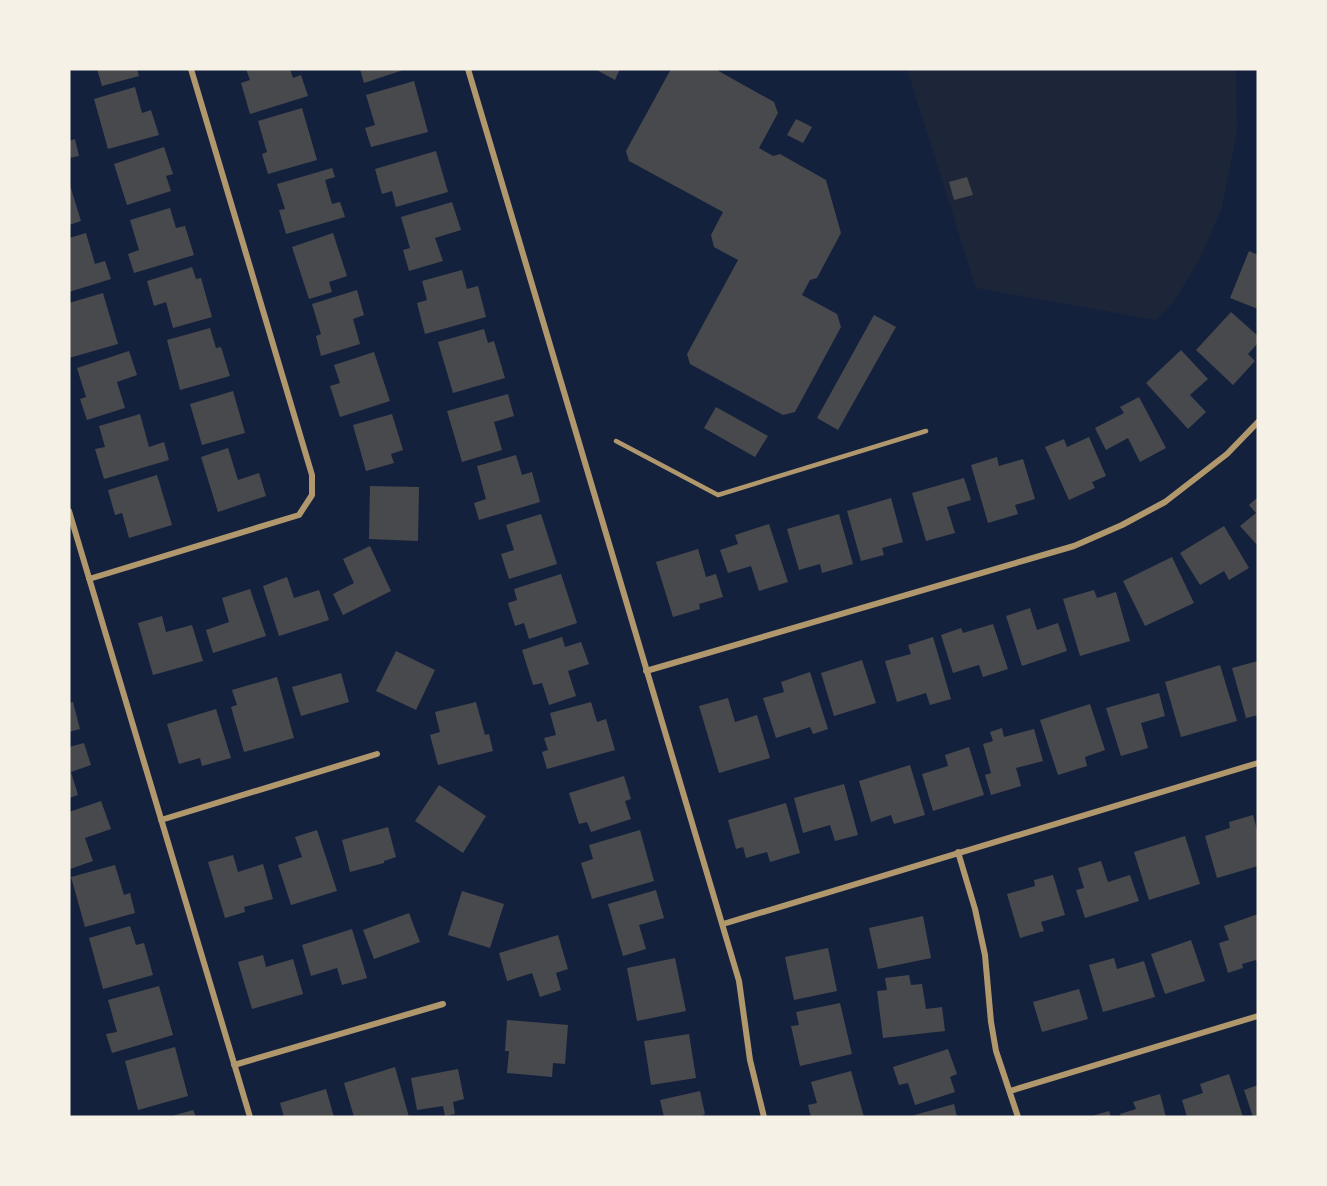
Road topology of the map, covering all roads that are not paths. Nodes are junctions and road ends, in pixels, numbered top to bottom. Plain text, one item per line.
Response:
1 (191, 69) edge
2 (468, 69) edge
3 (1258, 422) edge
4 (926, 431) dead end
5 (616, 441) dead end
6 (69, 510) edge
7 (89, 579) junction
8 (646, 671) junction
9 (377, 754) dead end
10 (1258, 763) edge
11 (161, 820) junction
12 (958, 852) junction
13 (723, 924) junction
14 (443, 1004) dead end
15 (1258, 1016) edge
16 (234, 1065) junction
17 (1010, 1091) junction
18 (250, 1117) edge
19 (764, 1117) edge
20 (1018, 1117) edge

1 - 7 street
2 - 8 street
3 - 8 street
4 - 5 lane
6 - 7 street
7 - 11 street
8 - 13 street
9 - 11 street
10 - 12 street
11 - 16 street
12 - 13 street
12 - 17 street
13 - 19 street
14 - 16 street
15 - 17 street
16 - 18 street
17 - 20 street

